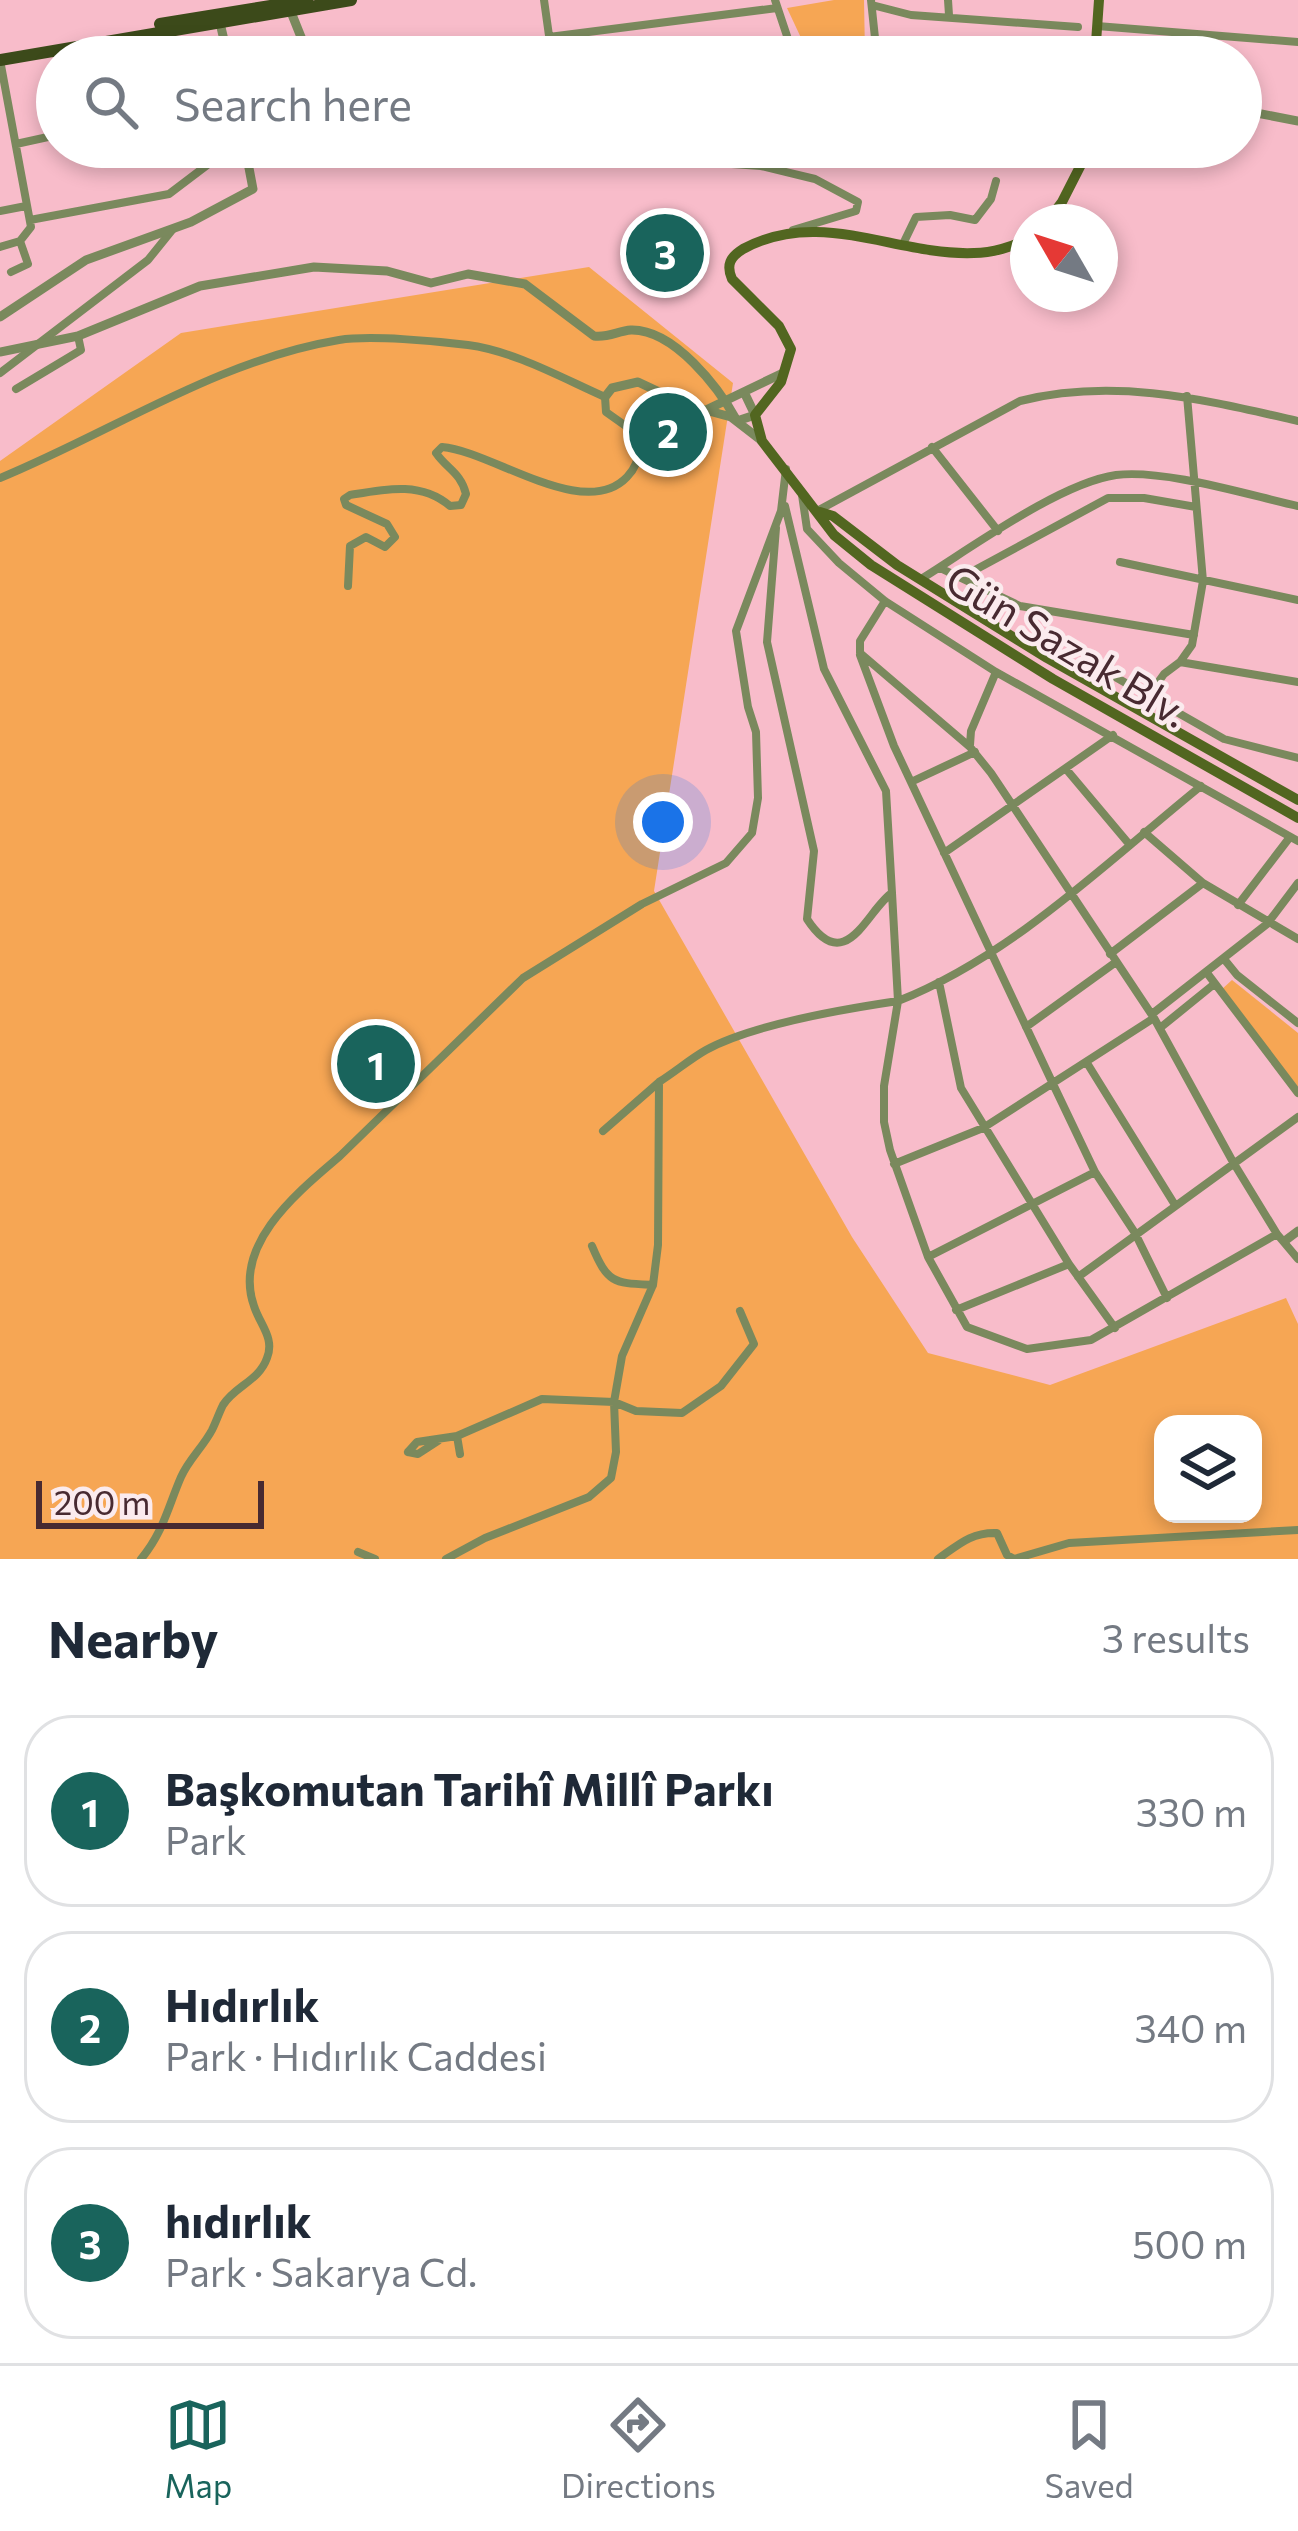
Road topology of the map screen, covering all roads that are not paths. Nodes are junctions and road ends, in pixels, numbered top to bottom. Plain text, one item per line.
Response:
1 (307, 0) edge
2 (351, 0) edge
3 (544, 0) edge
4 (948, 0) edge
5 (1099, 0) edge
6 (871, 3) edge
7 (776, 4) edge
8 (220, 12) edge
9 (291, 12) junction
10 (949, 15) junction
11 (1097, 26) junction
12 (1078, 27) dead end
13 (105, 36) edge
14 (301, 36) edge
15 (549, 36) edge
16 (568, 36) edge
17 (787, 36) edge
18 (875, 36) edge
19 (1096, 36) edge
20 (1223, 36) edge
21 (1262, 39) edge
22 (1298, 42) edge
23 (36, 50) edge
24 (0, 58) edge
25 (1262, 114) edge
26 (1298, 121) edge
27 (36, 140) edge
28 (16, 144) junction
29 (203, 168) edge
30 (249, 168) edge
31 (768, 168) edge
32 (1079, 168) edge
33 (996, 181) dead end
34 (1060, 204) edge
35 (26, 206) junction
36 (0, 211) edge
37 (29, 220) junction
38 (173, 228) junction
39 (775, 236) junction
40 (20, 242) junction
41 (1010, 243) edge
42 (902, 244) junction
43 (0, 247) edge
44 (11, 272) dead end
45 (0, 317) edge
46 (78, 336) junction
47 (28, 348) junction
48 (0, 352) edge
49 (787, 370) junction
50 (0, 374) edge
51 (16, 389) dead end
52 (745, 394) junction
53 (1187, 396) junction
54 (605, 397) junction
55 (727, 403) junction
56 (704, 410) junction
57 (755, 415) junction
58 (1298, 421) edge
59 (737, 422) junction
60 (762, 441) junction
61 (932, 447) junction
62 (786, 467) junction
63 (0, 478) edge
64 (1193, 483) junction
65 (802, 494) junction
66 (783, 498) junction
67 (1298, 506) edge
68 (1196, 507) junction
69 (817, 511) junction
70 (776, 526) junction
71 (998, 532) junction
72 (1120, 562) dead end
73 (940, 568) junction
74 (961, 578) junction
75 (920, 580) junction
76 (1202, 581) junction
77 (348, 586) dead end
78 (1298, 600) edge
79 (885, 601) junction
80 (1194, 635) junction
81 (860, 653) junction
82 (1180, 662) junction
83 (996, 672) junction
84 (1298, 682) edge
85 (1094, 684) junction
86 (1148, 695) junction
87 (1113, 735) junction
88 (972, 750) junction
89 (1298, 758) edge
90 (1066, 769) junction
91 (911, 782) junction
92 (1201, 786) junction
93 (1298, 800) edge
94 (1014, 806) junction
95 (1298, 818) edge
96 (1144, 832) junction
97 (1294, 839) edge
98 (1129, 844) junction
99 (944, 853) junction
100 (1203, 883) junction
101 (1298, 883) edge
102 (892, 893) junction
103 (1069, 894) junction
104 (1238, 905) junction
105 (1267, 924) junction
106 (1297, 936) edge
107 (992, 950) junction
108 (1113, 958) junction
109 (1224, 959) junction
110 (1207, 973) junction
111 (939, 982) junction
112 (1213, 985) junction
113 (898, 1000) junction
114 (1153, 1016) junction
115 (1298, 1023) edge
116 (1025, 1027) junction
117 (1160, 1028) junction
118 (1087, 1064) junction
119 (659, 1082) junction
120 (1053, 1084) junction
121 (1298, 1093) edge
122 (1298, 1117) edge
123 (983, 1127) junction
124 (603, 1131) dead end
125 (1232, 1162) junction
126 (894, 1164) junction
127 (1095, 1172) junction
128 (1175, 1205) junction
129 (1033, 1206) junction
130 (1298, 1231) edge
131 (1135, 1233) junction
132 (1281, 1237) junction
133 (592, 1246) dead end
134 (1297, 1255) edge
135 (928, 1257) junction
136 (1069, 1264) junction
137 (1078, 1277) junction
138 (653, 1285) junction
139 (1168, 1298) junction
140 (956, 1310) junction
141 (740, 1311) dead end
142 (1115, 1328) junction
143 (614, 1402) junction
144 (457, 1436) junction
145 (440, 1440) dead end
146 (460, 1454) dead end
147 (1298, 1530) edge
148 (358, 1552) dead end
149 (141, 1559) edge
150 (375, 1559) edge
151 (446, 1559) edge
152 (938, 1559) edge

1 - 8 main road
2 - 9 main road
3 - 15 street
4 - 10 street
5 - 11 main road
6 - 10 street
6 - 18 street
7 - 16 street
7 - 17 street
8 - 9 main road
8 - 13 main road
9 - 14 street
10 - 12 street
11 - 19 main road
11 - 20 street
21 - 22 street
23 - 24 main road
24 - 28 street
25 - 26 street
27 - 28 street
28 - 35 street
29 - 37 street
30 - 38 street
31 - 39 street
32 - 34 main road
33 - 42 street
35 - 36 street
35 - 37 street
37 - 40 street
38 - 45 street
38 - 47 street
39 - 42 main road
39 - 49 main road
40 - 43 street
40 - 44 street
41 - 42 main road
46 - 47 street
46 - 51 street
46 - 55 street
47 - 48 street
47 - 50 street
49 - 52 street
49 - 57 main road
52 - 55 street
52 - 57 street
53 - 58 street
53 - 61 street
53 - 64 street
54 - 56 street
54 - 63 street
54 - 77 street
55 - 56 street
55 - 59 street
56 - 59 street
57 - 59 street
57 - 60 main road
59 - 60 street
60 - 62 main road, Gün Sazak Blv.
61 - 69 street
61 - 71 street
62 - 65 main road, Gün Sazak Blv.
62 - 66 street
64 - 67 street
64 - 68 street
64 - 71 street
65 - 69 main road, Gün Sazak Blv.
65 - 79 street
66 - 70 street
66 - 102 street
68 - 74 street
68 - 76 street
69 - 75 main road, Gün Sazak Blv.
69 - 95 main road, Gün Sazak Blv.
70 - 102 street
70 - 149 street
71 - 73 street
72 - 76 street
73 - 74 street
73 - 75 street
74 - 80 street
75 - 85 main road, Gün Sazak Blv.
76 - 78 street
76 - 80 street
79 - 81 street
79 - 83 street
80 - 82 street
81 - 88 street
81 - 91 street
82 - 84 street
82 - 86 street
83 - 87 street
83 - 88 street
85 - 86 street
85 - 93 main road, Gün Sazak Blv.
86 - 89 street
87 - 90 street
87 - 92 street
88 - 91 street
88 - 94 street
90 - 94 street
90 - 98 street
91 - 99 street
92 - 96 street
92 - 97 street
94 - 99 street
94 - 103 street
96 - 98 street
96 - 100 street
97 - 104 street
98 - 103 street
99 - 107 street
100 - 104 street
100 - 108 street
101 - 105 street
102 - 113 street
103 - 107 street
103 - 108 street
104 - 105 street
105 - 106 street
105 - 109 street
107 - 111 street
107 - 116 street
108 - 114 street
108 - 116 street
109 - 110 street
109 - 115 street
110 - 112 street
110 - 114 street
111 - 113 street
111 - 123 street
112 - 117 street
112 - 121 street
113 - 119 street
113 - 126 street
114 - 117 street
114 - 118 street
116 - 120 street
117 - 125 street
118 - 120 street
118 - 128 street
119 - 124 street
119 - 138 street
120 - 123 street
120 - 127 street
122 - 125 street
123 - 126 street
123 - 129 street
125 - 128 street
125 - 132 street
126 - 135 street
127 - 129 street
127 - 131 street
128 - 131 street
129 - 135 street
129 - 136 street
130 - 132 street
131 - 137 street
131 - 139 street
132 - 134 street
132 - 139 street
133 - 138 street
135 - 140 street
136 - 137 street
136 - 140 street
137 - 142 street
138 - 143 street
139 - 142 street
140 - 142 street
141 - 143 street
143 - 144 street
143 - 151 street
144 - 145 street
144 - 146 street
147 - 152 street
148 - 150 street

